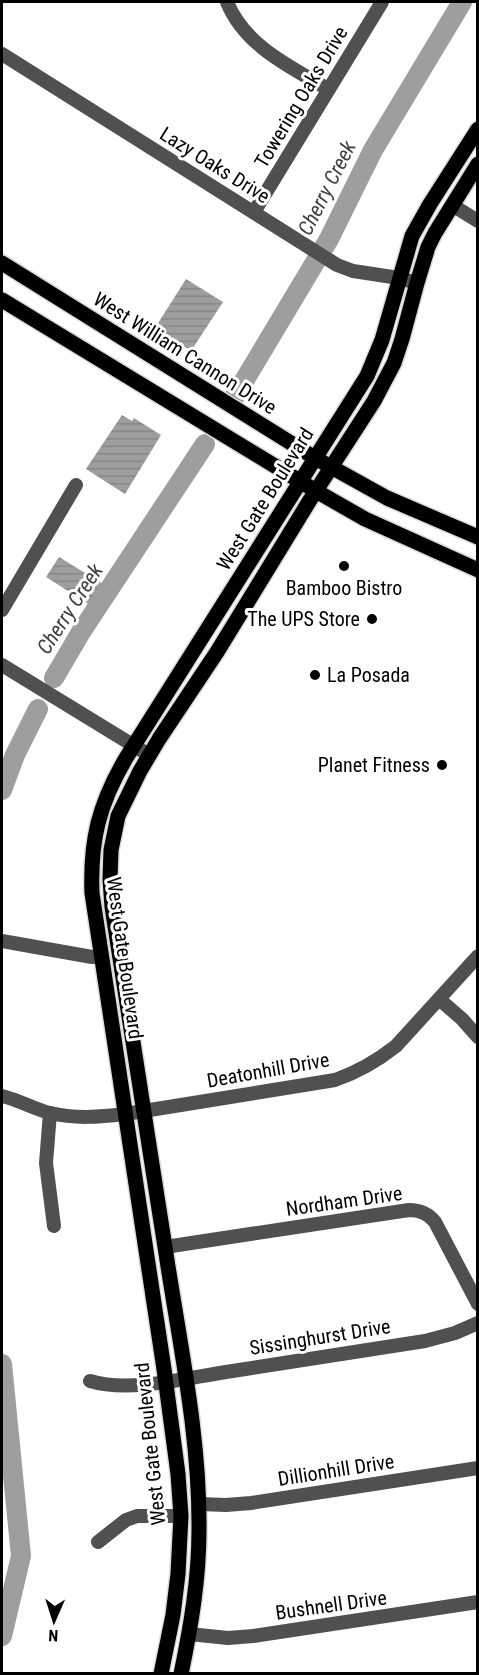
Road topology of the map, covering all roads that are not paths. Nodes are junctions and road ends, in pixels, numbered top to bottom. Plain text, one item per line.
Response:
1 (227, 2) edge
2 (382, 2) edge
3 (2, 54) edge
4 (328, 89) junction
5 (477, 129) edge
6 (477, 164) edge
7 (452, 205) junction
8 (254, 212) junction
9 (477, 221) edge
10 (2, 263) edge
11 (399, 278) junction
12 (417, 283) junction
13 (2, 300) edge
14 (315, 458) junction
15 (331, 467) junction
16 (300, 482) junction
17 (76, 485) dead end
18 (316, 492) junction
19 (477, 537) edge
20 (477, 570) edge
21 (2, 610) edge
22 (198, 642) junction
23 (217, 651) junction
24 (2, 665) edge
25 (133, 746) junction
26 (149, 755) junction
27 (2, 942) edge
28 (101, 956) junction
29 (477, 956) edge
30 (439, 999) junction
31 (477, 1037) edge
32 (2, 1096) edge
33 (144, 1111) junction
34 (50, 1113) junction
35 (126, 1114) junction
36 (54, 1226) dead end
37 (165, 1247) junction
38 (477, 1304) edge
39 (477, 1323) edge
40 (185, 1378) junction
41 (90, 1381) dead end
42 (166, 1381) junction
43 (477, 1468) edge
44 (199, 1504) junction
45 (181, 1516) junction
46 (98, 1542) dead end
47 (477, 1602) edge
48 (189, 1634) junction
49 (162, 1674) edge
50 (181, 1674) edge

1 - 4 street
2 - 4 street, Towering Oaks Drive
3 - 8 street, Lazy Oaks Drive
4 - 8 street, Towering Oaks Drive
5 - 11 main road, West Gate Boulevard
6 - 7 main road, West Gate Boulevard
7 - 9 street
7 - 12 main road, West Gate Boulevard
8 - 11 street, Lazy Oaks Drive
10 - 14 main road, West William Cannon Drive
11 - 12 street, Lazy Oaks Drive
11 - 14 main road, West Gate Boulevard
12 - 15 main road, West Gate Boulevard
13 - 16 main road
14 - 15 main road, West William Cannon Drive
14 - 16 main road, West Gate Boulevard
15 - 18 main road, West Gate Boulevard
15 - 19 main road, West William Cannon Drive
16 - 18 main road
16 - 22 main road, West Gate Boulevard
17 - 21 street
18 - 20 main road
18 - 23 main road, West Gate Boulevard
22 - 23 main road
22 - 25 main road, West Gate Boulevard
23 - 26 main road, West Gate Boulevard
24 - 25 street
25 - 26 street
25 - 28 main road, West Gate Boulevard
26 - 33 main road, West Gate Boulevard
27 - 28 street
28 - 35 main road, West Gate Boulevard
29 - 30 street, Deatonhill Drive
30 - 31 street
30 - 33 street, Deatonhill Drive
32 - 34 street, Deatonhill Drive
33 - 35 street, Deatonhill Drive
33 - 37 main road, West Gate Boulevard
34 - 35 street, Deatonhill Drive
34 - 36 street
35 - 42 main road, West Gate Boulevard
37 - 38 street, Nordham Drive
37 - 40 main road, West Gate Boulevard
39 - 40 street, Sissinghurst Drive
40 - 42 street, Sissinghurst Drive
40 - 44 main road, West Gate Boulevard
41 - 42 street, Sissinghurst Drive
42 - 45 main road, West Gate Boulevard
43 - 44 street, Dillionhill Drive
44 - 48 main road, West Gate Boulevard
45 - 46 street
45 - 49 main road, West Gate Boulevard
47 - 48 street, Bushnell Drive
48 - 50 main road, West Gate Boulevard

